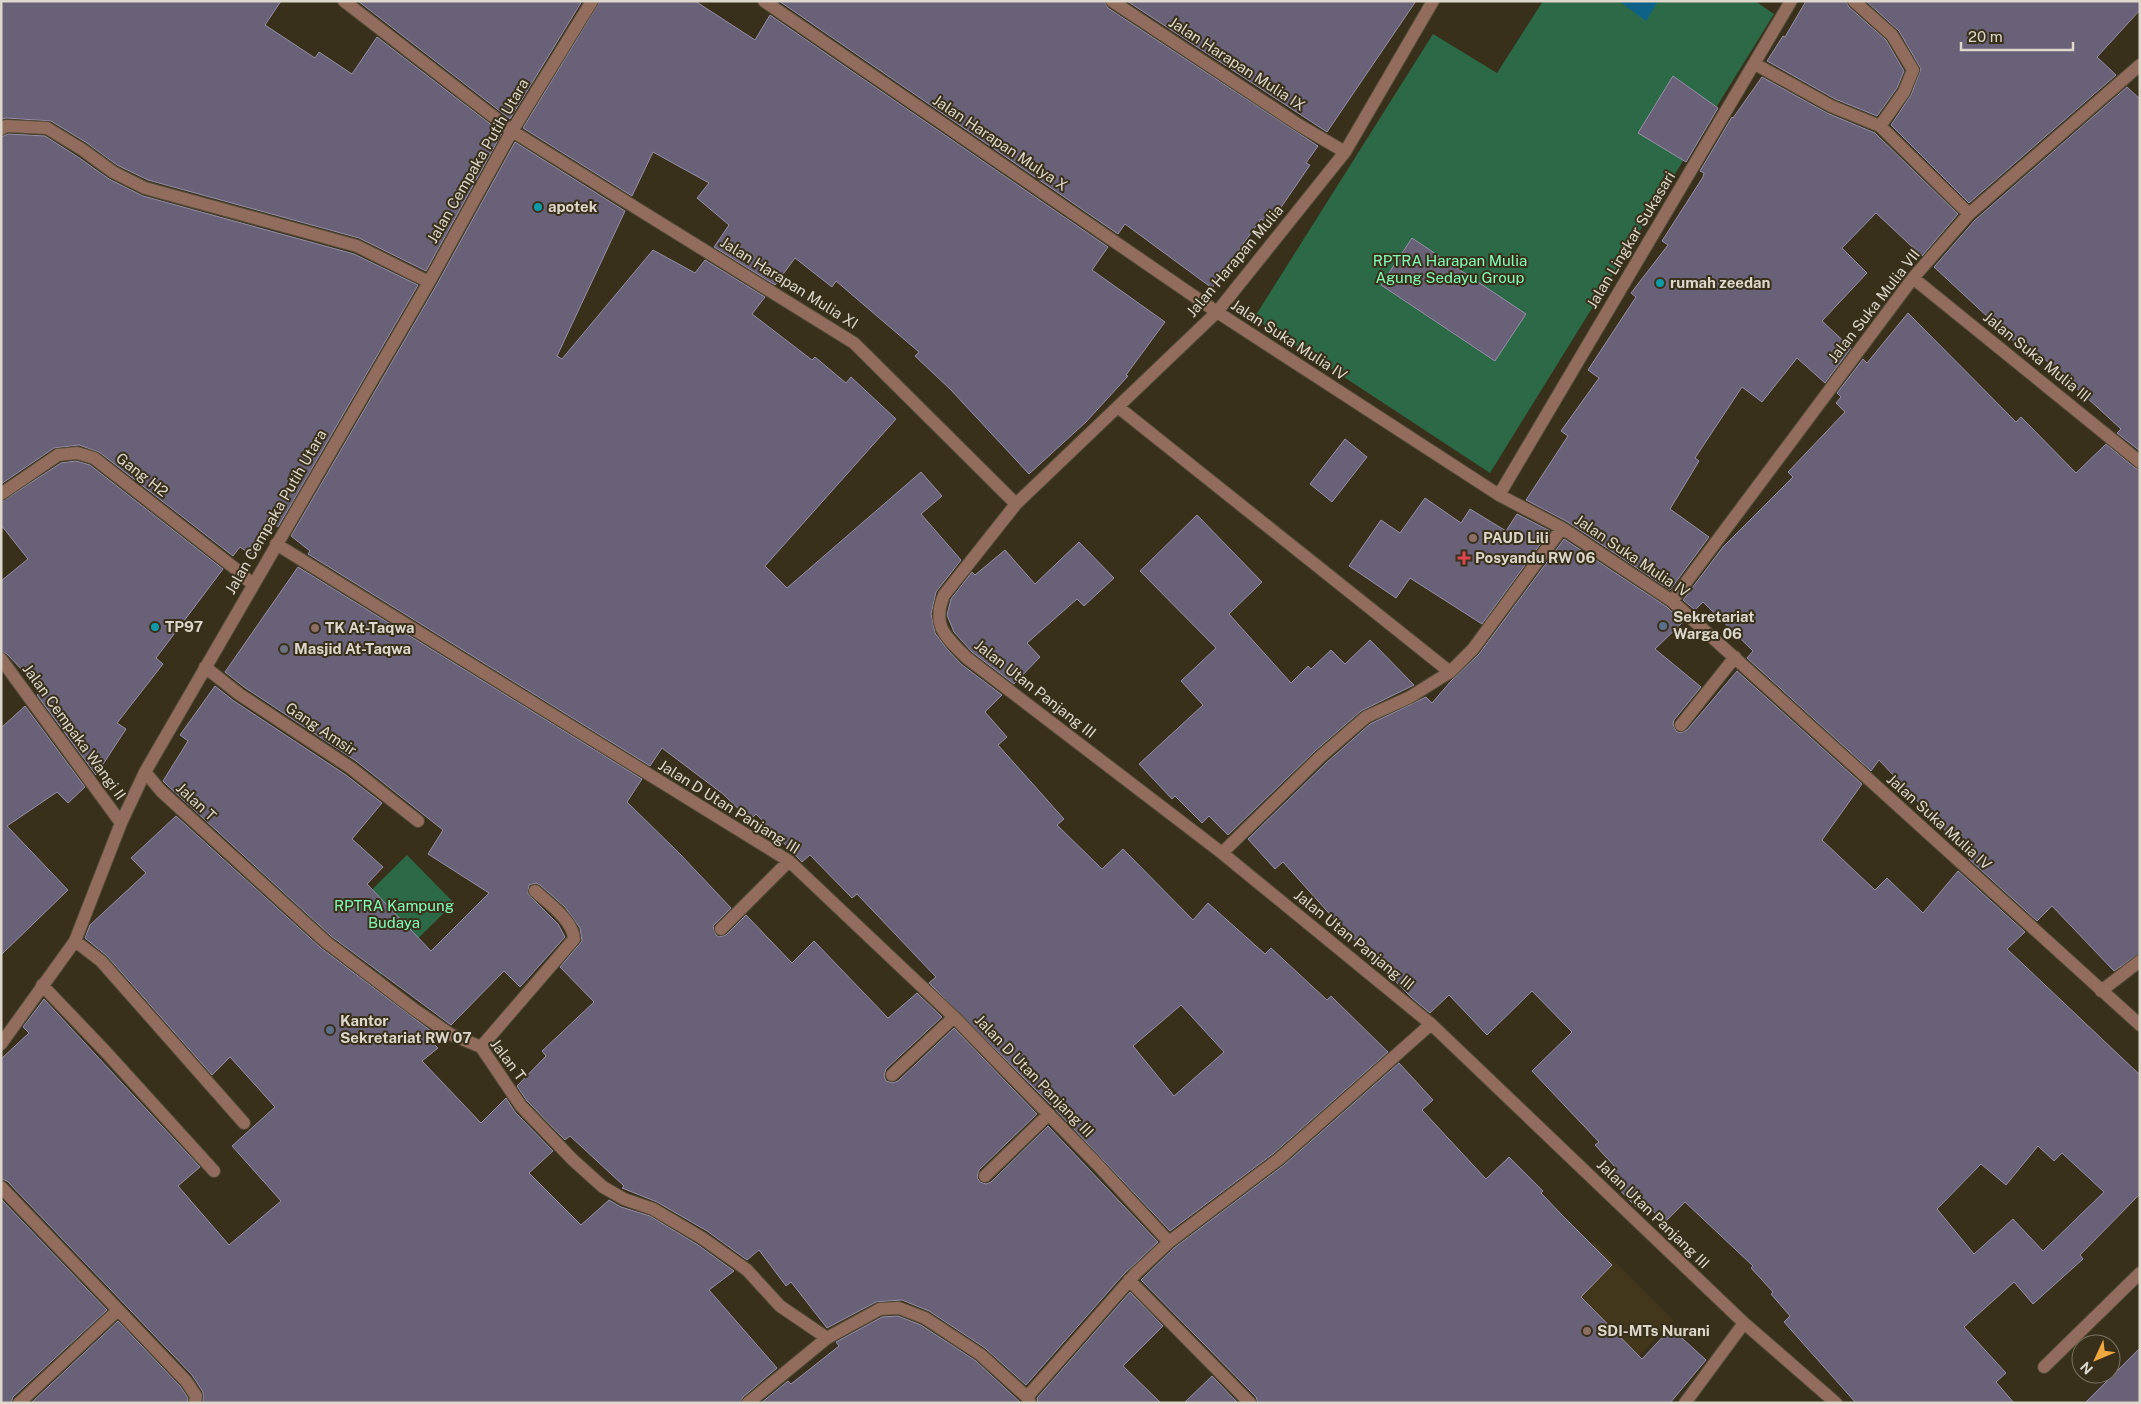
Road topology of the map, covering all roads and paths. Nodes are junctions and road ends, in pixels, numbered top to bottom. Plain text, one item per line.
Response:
1 (344, 1) edge
2 (592, 1) edge
3 (764, 1) edge
4 (1112, 1) edge
5 (1433, 1) edge
6 (1854, 1) edge
7 (1785, 3) edge
8 (1755, 64) junction
9 (2140, 65) edge
10 (3, 126) edge
11 (1880, 126) junction
12 (512, 131) junction
13 (1345, 152) junction
14 (1970, 214) junction
15 (1913, 278) junction
16 (429, 282) junction
17 (1217, 312) junction
18 (1118, 407) junction
19 (2140, 462) edge
20 (1, 494) edge
21 (1498, 495) junction
22 (1016, 504) junction
23 (1562, 528) junction
24 (276, 544) junction
25 (253, 585) junction
26 (1672, 601) junction
27 (1735, 657) junction
28 (1, 659) edge
29 (205, 667) junction
30 (1450, 672) junction
31 (1681, 725) dead end
32 (145, 772) junction
33 (418, 821) dead end
34 (121, 823) junction
35 (1222, 853) junction
36 (789, 862) junction
37 (535, 891) dead end
38 (721, 929) dead end
39 (75, 941) junction
40 (2140, 961) edge
41 (42, 985) junction
42 (2101, 991) junction
43 (954, 1017) junction
44 (1431, 1024) junction
45 (2140, 1025) edge
46 (1, 1044) edge
47 (481, 1048) junction
48 (892, 1075) dead end
49 (1049, 1114) junction
50 (244, 1123) dead end
51 (214, 1171) dead end
52 (985, 1176) dead end
53 (1, 1187) edge
54 (1169, 1242) junction
55 (2140, 1273) edge
56 (1129, 1280) junction
57 (117, 1311) junction
58 (1744, 1323) junction
59 (827, 1338) junction
60 (2044, 1367) dead end
61 (1028, 1400) edge
62 (19, 1403) edge
63 (195, 1403) edge
64 (748, 1403) edge
65 (1250, 1403) edge
66 (1685, 1403) edge
67 (1836, 1403) edge

1 - 12 street, Jalan Harapan Mulia XI
2 - 12 street, Jalan Cempaka Putih Utara
3 - 17 street, Jalan Harapan Mulya X
4 - 13 street, Jalan Harapan Mulia IX
5 - 13 street, Jalan Harapan Mulia
6 - 11 street
7 - 8 street, Jalan Lingkar Sukasari
8 - 11 street
8 - 21 street, Jalan Lingkar Sukasari
9 - 14 street, Jalan Suka Mulia VII
10 - 16 street
11 - 14 street
12 - 16 street, Jalan Cempaka Putih Utara
12 - 22 street, Jalan Harapan Mulia XI
13 - 17 street, Jalan Harapan Mulia
14 - 15 street, Jalan Suka Mulia VII
15 - 19 street, Jalan Suka Mulia III
15 - 26 street, Jalan Suka Mulia VII
16 - 24 street, Jalan Cempaka Putih Utara
17 - 18 street, Jalan Harapan Mulia
17 - 21 street, Jalan Suka Mulia IV
18 - 22 street, Jalan Harapan Mulia
18 - 30 street
20 - 25 street, Gang H2
21 - 23 street, Jalan Suka Mulia IV
22 - 35 street, Jalan Utan Panjang III
23 - 26 street, Jalan Suka Mulia IV
23 - 30 street
24 - 25 street, Jalan Cempaka Putih Utara
24 - 36 street, Jalan D Utan Panjang III
25 - 29 street, Jalan Cempaka Putih Utara
26 - 27 street, Jalan Suka Mulia IV
27 - 31 street
27 - 42 street, Jalan Suka Mulia IV
28 - 34 street, Jalan Cempaka Wangi II
29 - 32 street, Jalan Cempaka Putih Utara
29 - 33 street, Gang Amsir
30 - 35 street
32 - 34 street, Jalan Cempaka Putih Utara
32 - 47 street, Jalan T
34 - 39 street, Jalan Cempaka Putih Utara
35 - 44 street, Jalan Utan Panjang III
36 - 38 street
36 - 43 street, Jalan D Utan Panjang III
37 - 47 street
39 - 41 street, Jalan Cempaka Putih Utara
39 - 50 street
40 - 42 street
41 - 46 street, Jalan Cempaka Putih Utara
41 - 51 street
42 - 45 street, Jalan Suka Mulia IV
43 - 48 street
43 - 49 street, Jalan D Utan Panjang III
44 - 54 street
44 - 58 street, Jalan Utan Panjang III
47 - 59 street, Jalan T
49 - 52 street
49 - 54 street, Jalan D Utan Panjang III
53 - 57 street
54 - 56 street
55 - 60 street
56 - 61 street
56 - 65 street
57 - 62 street
57 - 63 street
58 - 66 street
58 - 67 street, Jalan Utan Panjang III
59 - 61 street
59 - 64 street

